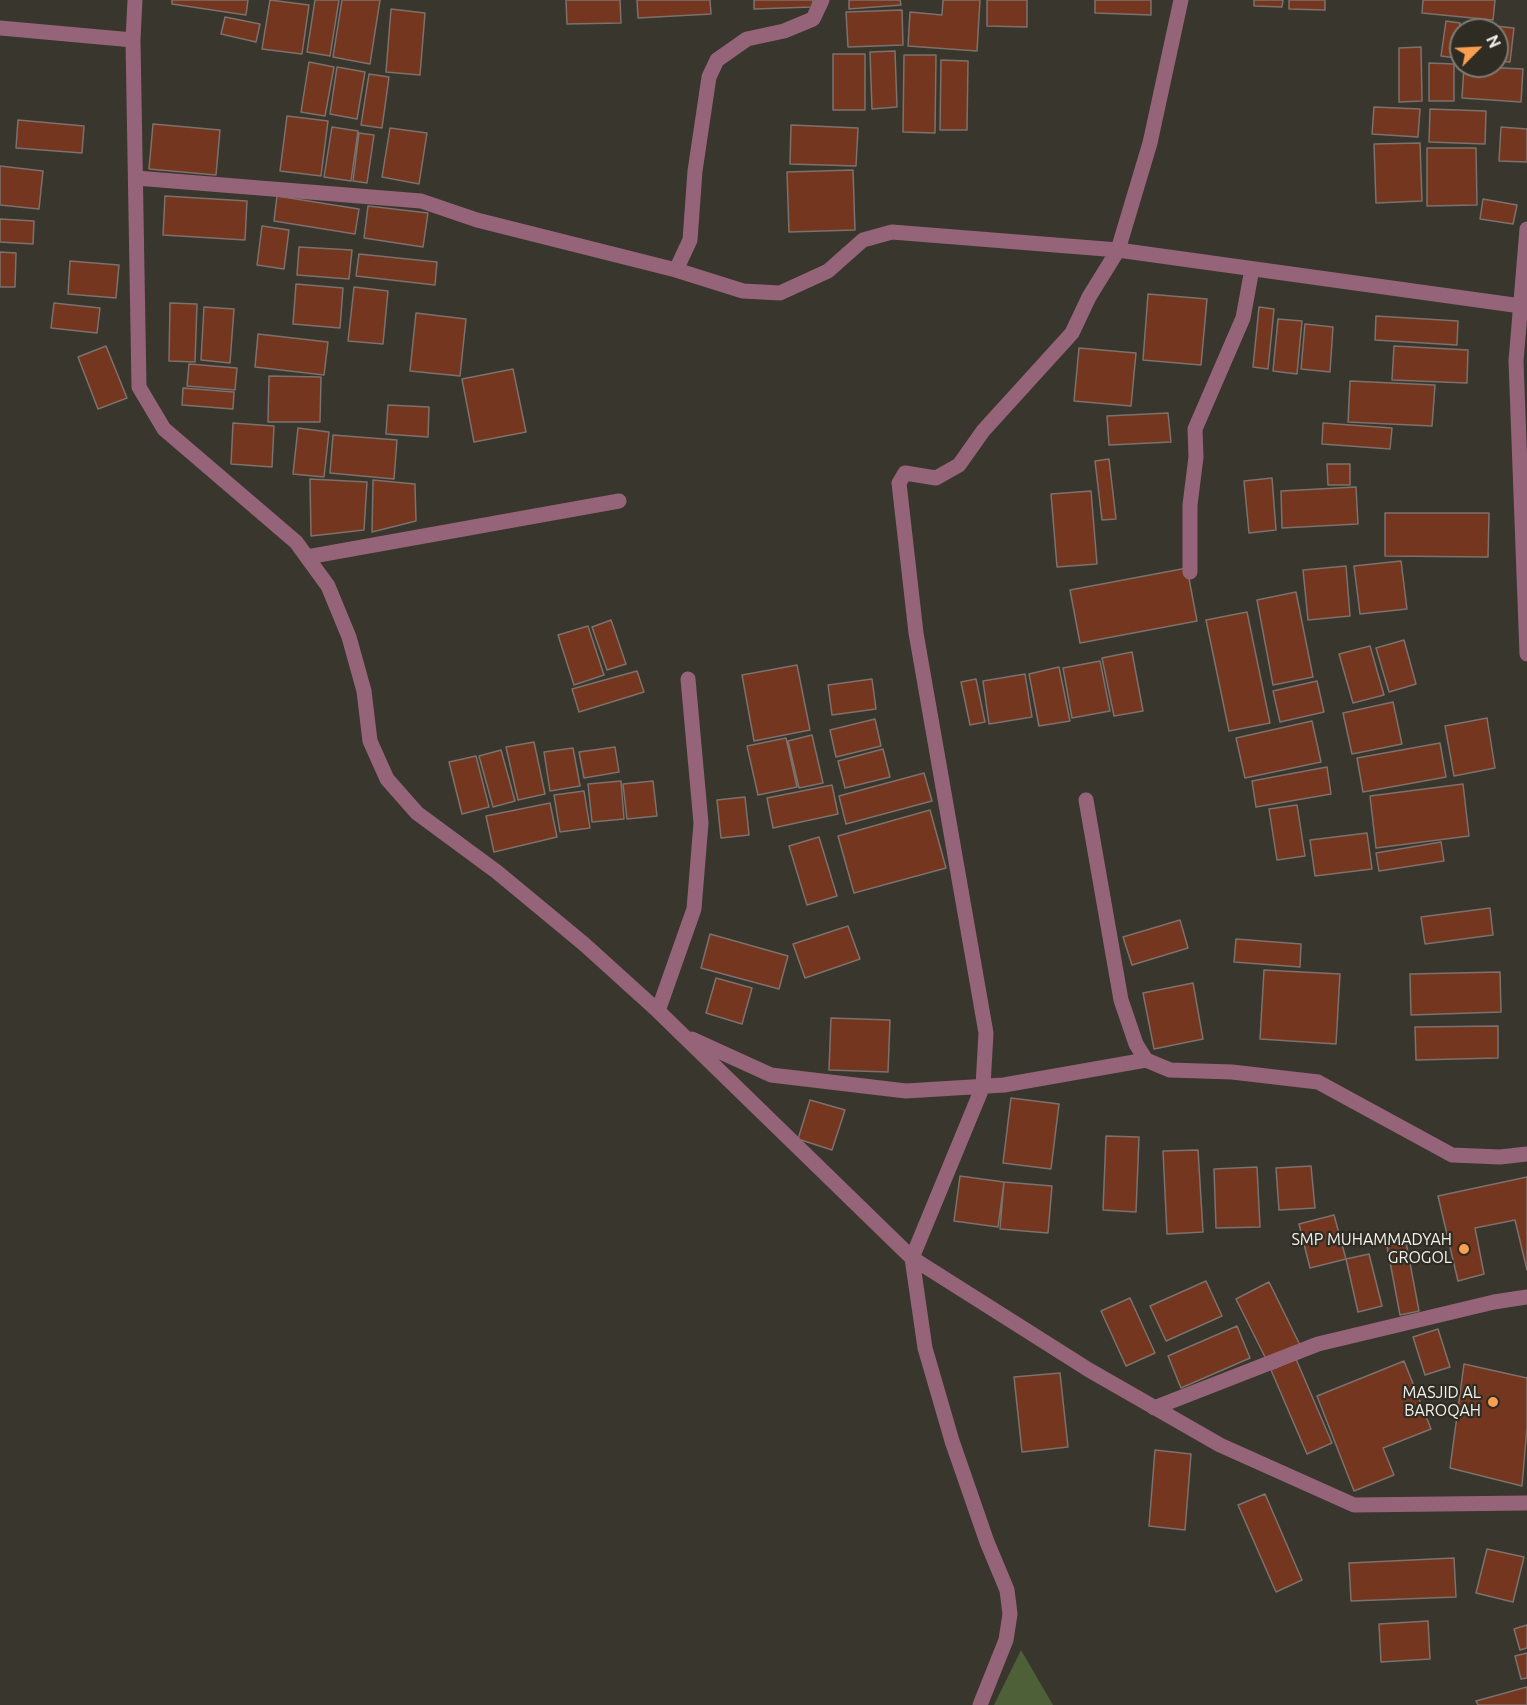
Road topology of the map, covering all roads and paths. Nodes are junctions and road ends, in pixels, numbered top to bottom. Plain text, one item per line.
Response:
1 (135, 0) edge
2 (822, 0) edge
3 (1181, 0) edge
4 (0, 28) edge
5 (133, 40) junction
6 (136, 178) junction
7 (1527, 229) edge
8 (1118, 250) junction
9 (1252, 269) junction
10 (676, 270) junction
11 (1521, 306) junction
12 (619, 501) dead end
13 (1525, 530) edge
14 (307, 557) junction
15 (1190, 572) dead end
16 (1527, 654) edge
17 (688, 679) dead end
18 (1086, 800) dead end
19 (658, 1011) junction
20 (681, 1035) junction
21 (1146, 1060) junction
22 (983, 1086) junction
23 (1527, 1154) edge
24 (912, 1258) junction
25 (1527, 1298) edge
26 (1154, 1407) junction
27 (1527, 1503) edge
28 (980, 1705) edge

1 - 5 street
2 - 10 street
3 - 8 street
4 - 5 street
5 - 6 street
6 - 10 street
6 - 14 street
7 - 11 street
8 - 9 street
8 - 10 street
8 - 22 street
9 - 11 street
9 - 15 street
11 - 13 street
12 - 14 street
13 - 16 street
14 - 19 street
17 - 19 street
18 - 21 street
19 - 20 street
20 - 22 street
20 - 24 street
21 - 22 street
21 - 23 street
22 - 24 street
24 - 26 street
24 - 28 street
25 - 26 street
26 - 27 street

